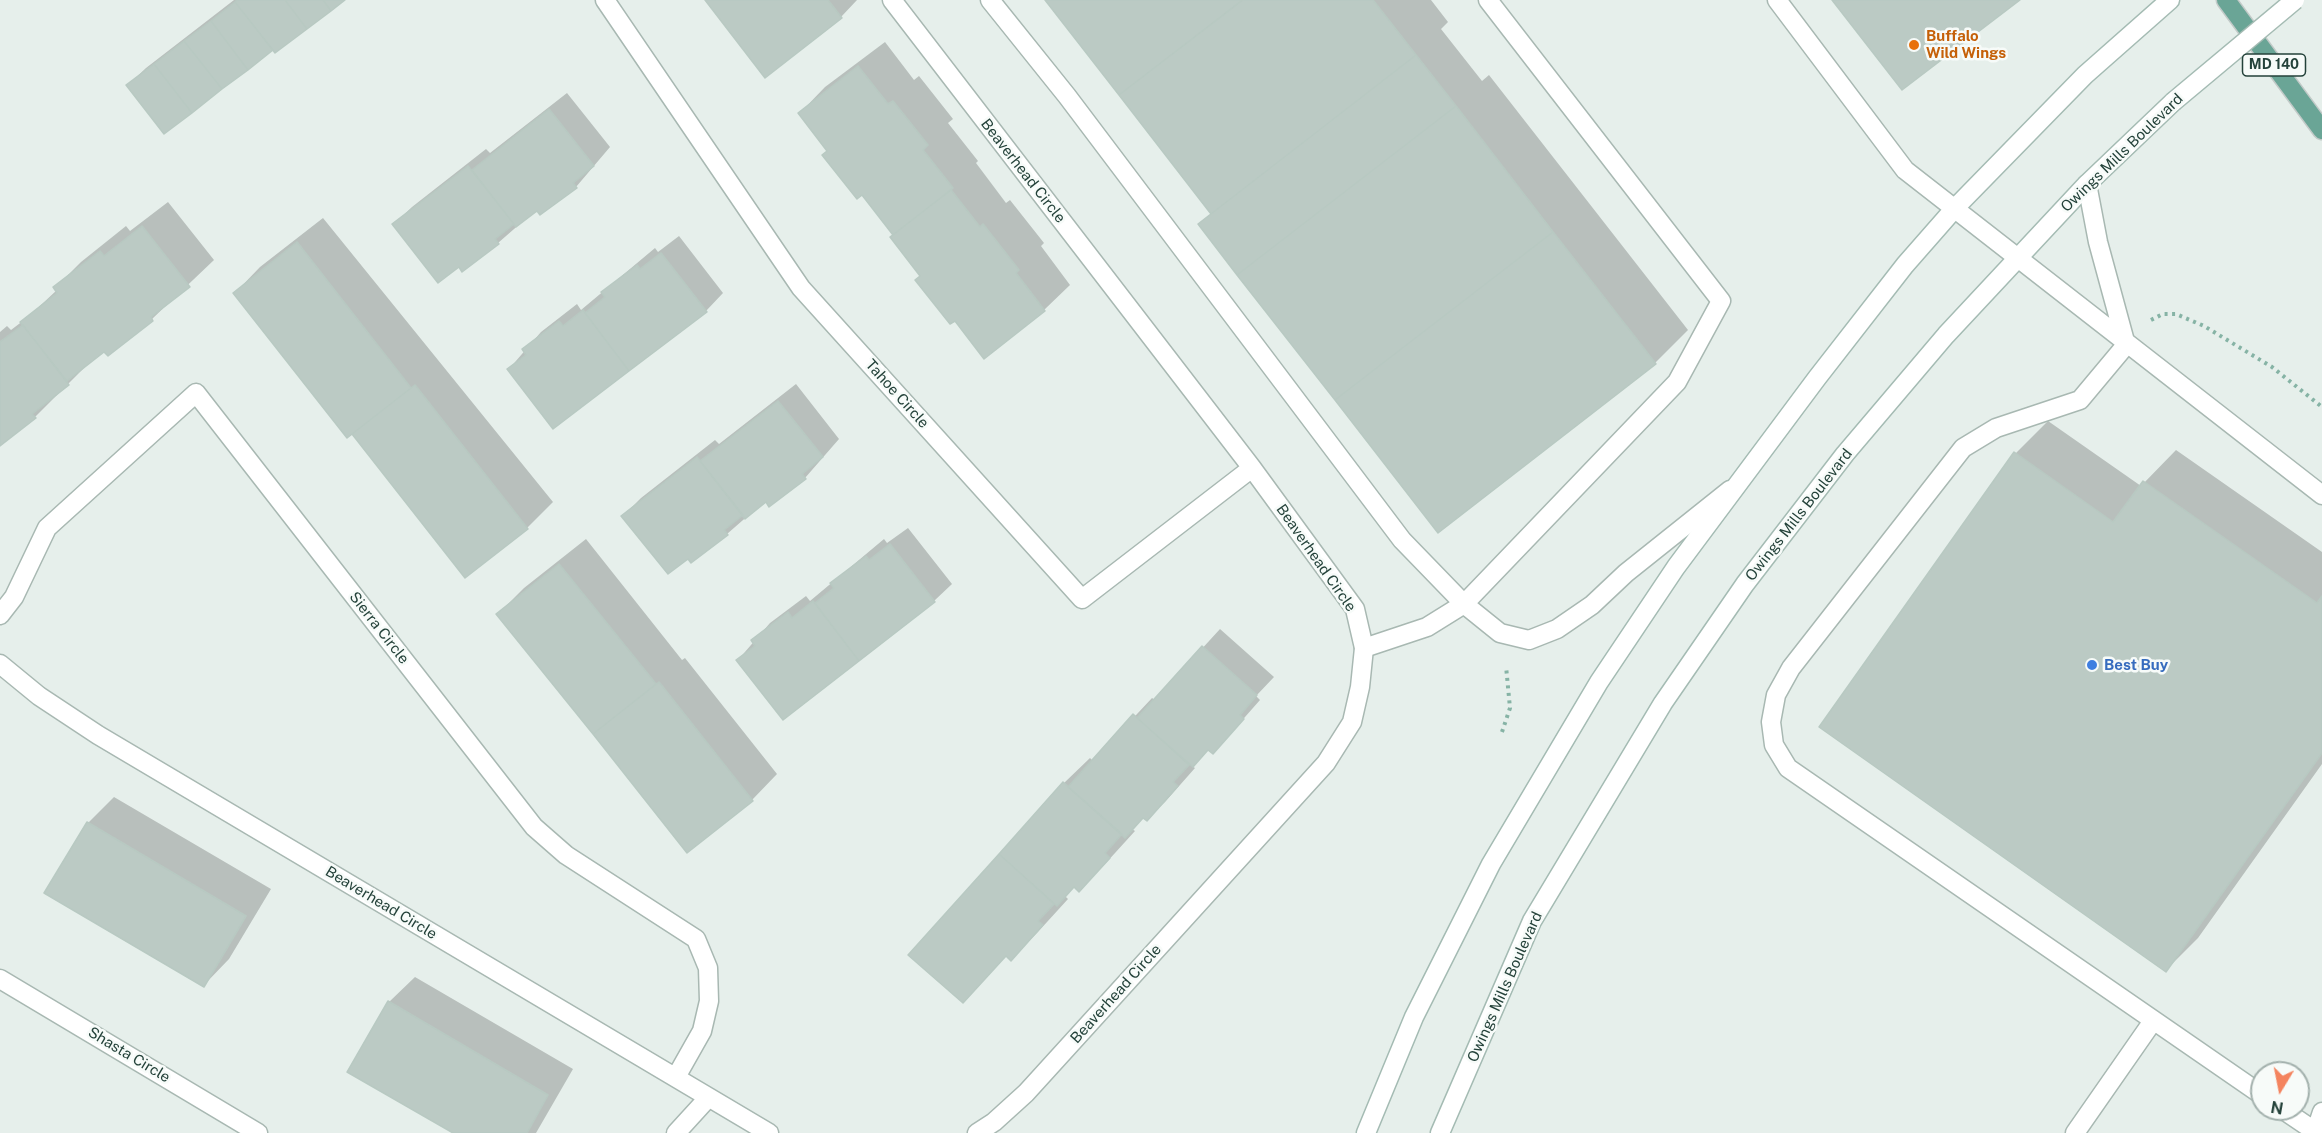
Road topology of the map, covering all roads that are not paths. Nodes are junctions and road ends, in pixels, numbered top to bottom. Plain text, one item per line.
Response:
1 (605, 0) edge
2 (892, 0) edge
3 (990, 0) edge
4 (1488, 0) edge
5 (1777, 0) edge
6 (2170, 0) edge
7 (2226, 0) edge
8 (2295, 0) edge
9 (2322, 130) edge
10 (2086, 184) junction
11 (1955, 208) junction
12 (2017, 258) junction
13 (2126, 345) junction
14 (1252, 468) junction
15 (1733, 487) junction
16 (2322, 495) edge
17 (1464, 604) junction
18 (0, 615) edge
19 (1364, 648) junction
20 (0, 664) edge
21 (0, 979) edge
22 (2153, 1020) junction
23 (676, 1077) junction
24 (2250, 1087) edge
25 (708, 1098) junction
26 (2322, 1112) edge
27 (2298, 1121) edge
28 (258, 1133) edge
29 (676, 1133) edge
30 (769, 1133) edge
31 (976, 1133) edge
32 (1366, 1133) edge
33 (1440, 1133) edge
34 (2075, 1133) edge
35 (2315, 1133) edge

1 - 14 street, Tahoe Circle
2 - 14 street, Beaverhead Circle
3 - 17 street
4 - 17 street
5 - 11 street
6 - 11 street
7 - 9 main road, MD 140
8 - 10 street, Owings Mills Boulevard, bridge
10 - 12 street, Owings Mills Boulevard
10 - 13 street
11 - 12 street
11 - 15 street
12 - 13 street
12 - 33 street, Owings Mills Boulevard
13 - 16 street
13 - 22 street
14 - 19 street, Beaverhead Circle
15 - 17 street
15 - 32 street
17 - 19 street
18 - 23 street, Sierra Circle
19 - 31 street, Beaverhead Circle
20 - 23 street, Beaverhead Circle
21 - 28 street, Shasta Circle
22 - 24 street
22 - 34 street
23 - 25 street, Beaverhead Circle
25 - 29 street
25 - 30 street, Beaverhead Circle
26 - 35 street
27 - 35 street

